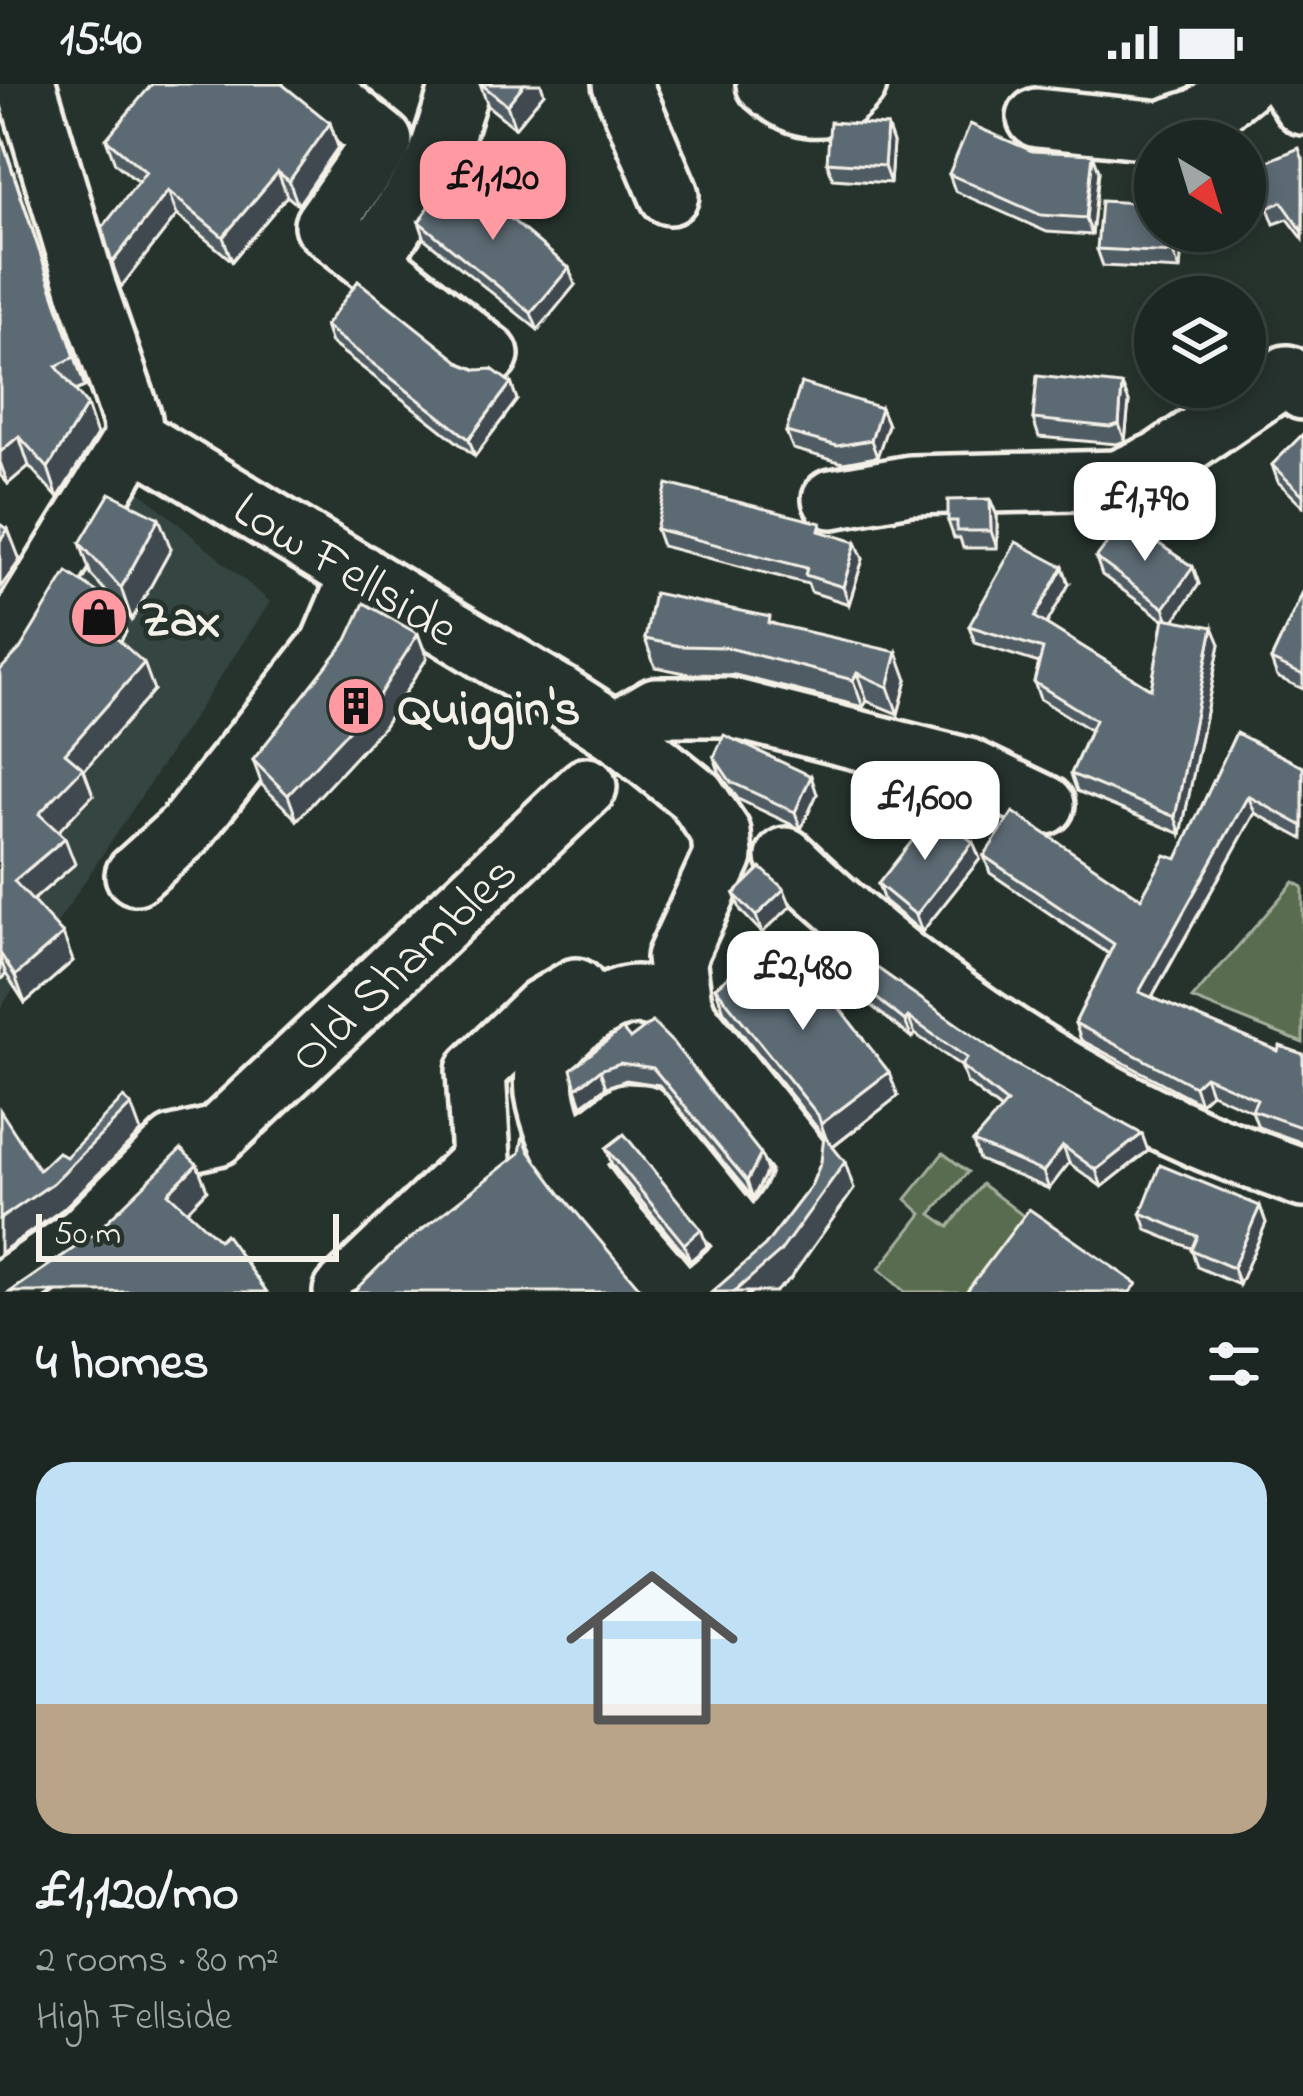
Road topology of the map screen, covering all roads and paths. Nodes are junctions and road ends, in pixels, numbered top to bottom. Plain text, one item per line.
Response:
1 (26, 84) edge
2 (313, 84) edge
3 (461, 84) edge
4 (622, 84) edge
5 (766, 84) edge
6 (857, 84) edge
7 (1243, 84) edge
8 (1289, 84) edge
9 (1303, 105) edge
10 (1037, 118) dead end
11 (669, 195) dead end
12 (370, 261) junction
13 (489, 355) dead end
14 (1303, 390) edge
15 (134, 438) junction
16 (832, 499) dead end
17 (360, 574) junction
18 (0, 655) edge
19 (615, 731) junction
20 (587, 787) dead end
21 (1045, 805) dead end
22 (786, 857) dead end
23 (135, 875) dead end
24 (675, 982) junction
25 (583, 1145) junction
26 (1303, 1178) edge
27 (751, 1247) junction
28 (1, 1292) edge
29 (343, 1292) edge
30 (673, 1292) edge
31 (704, 1292) edge

1 - 15 street
2 - 12 street
3 - 12 street
4 - 11 street
5 - 6 street
7 - 10 street
8 - 9 street
12 - 13 street
14 - 16 street
15 - 17 street, Low Fellside
15 - 18 street
17 - 19 street, Low Fellside
17 - 23 street
19 - 21 street
19 - 24 street, Low Fellside
20 - 28 street, Old Shambles
22 - 26 street
24 - 25 street
24 - 27 street
24 - 29 street
24 - 31 street
25 - 27 street
25 - 30 street
27 - 31 street

